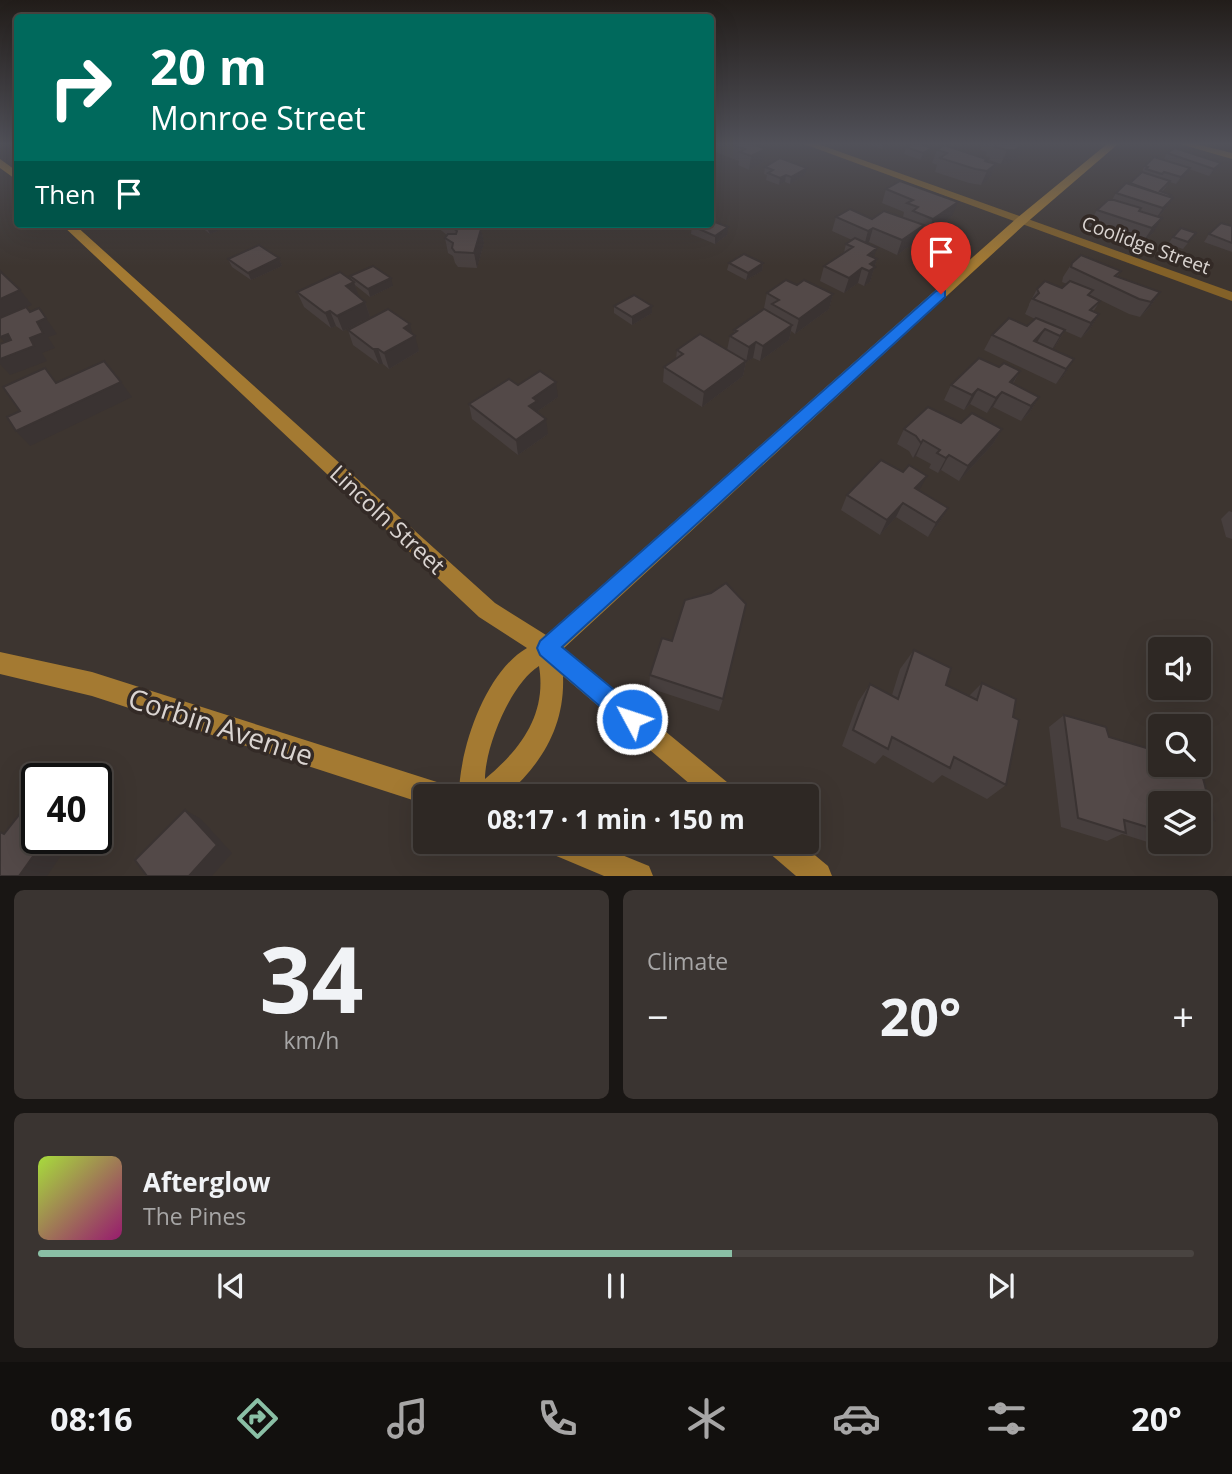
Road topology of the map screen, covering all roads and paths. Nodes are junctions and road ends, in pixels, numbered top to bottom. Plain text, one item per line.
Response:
1 (922, 185) edge
2 (1064, 185) edge
3 (1021, 221) junction
4 (71, 228) edge
5 (1232, 297) edge
6 (547, 648) junction
7 (0, 663) edge
8 (472, 784) edge
9 (500, 784) edge
10 (710, 784) edge
11 (413, 787) edge
12 (578, 854) edge
13 (792, 854) edge
14 (607, 870) edge
15 (639, 876) edge
16 (818, 876) edge

1 - 3 street, Coolidge Street
2 - 3 street
3 - 5 street, Coolidge Street
3 - 6 street
4 - 6 street, Lincoln Street
6 - 8 street
6 - 9 street
6 - 10 street, Lincoln Street
7 - 11 street, Corbin Avenue
12 - 14 street
13 - 16 street
14 - 15 street

